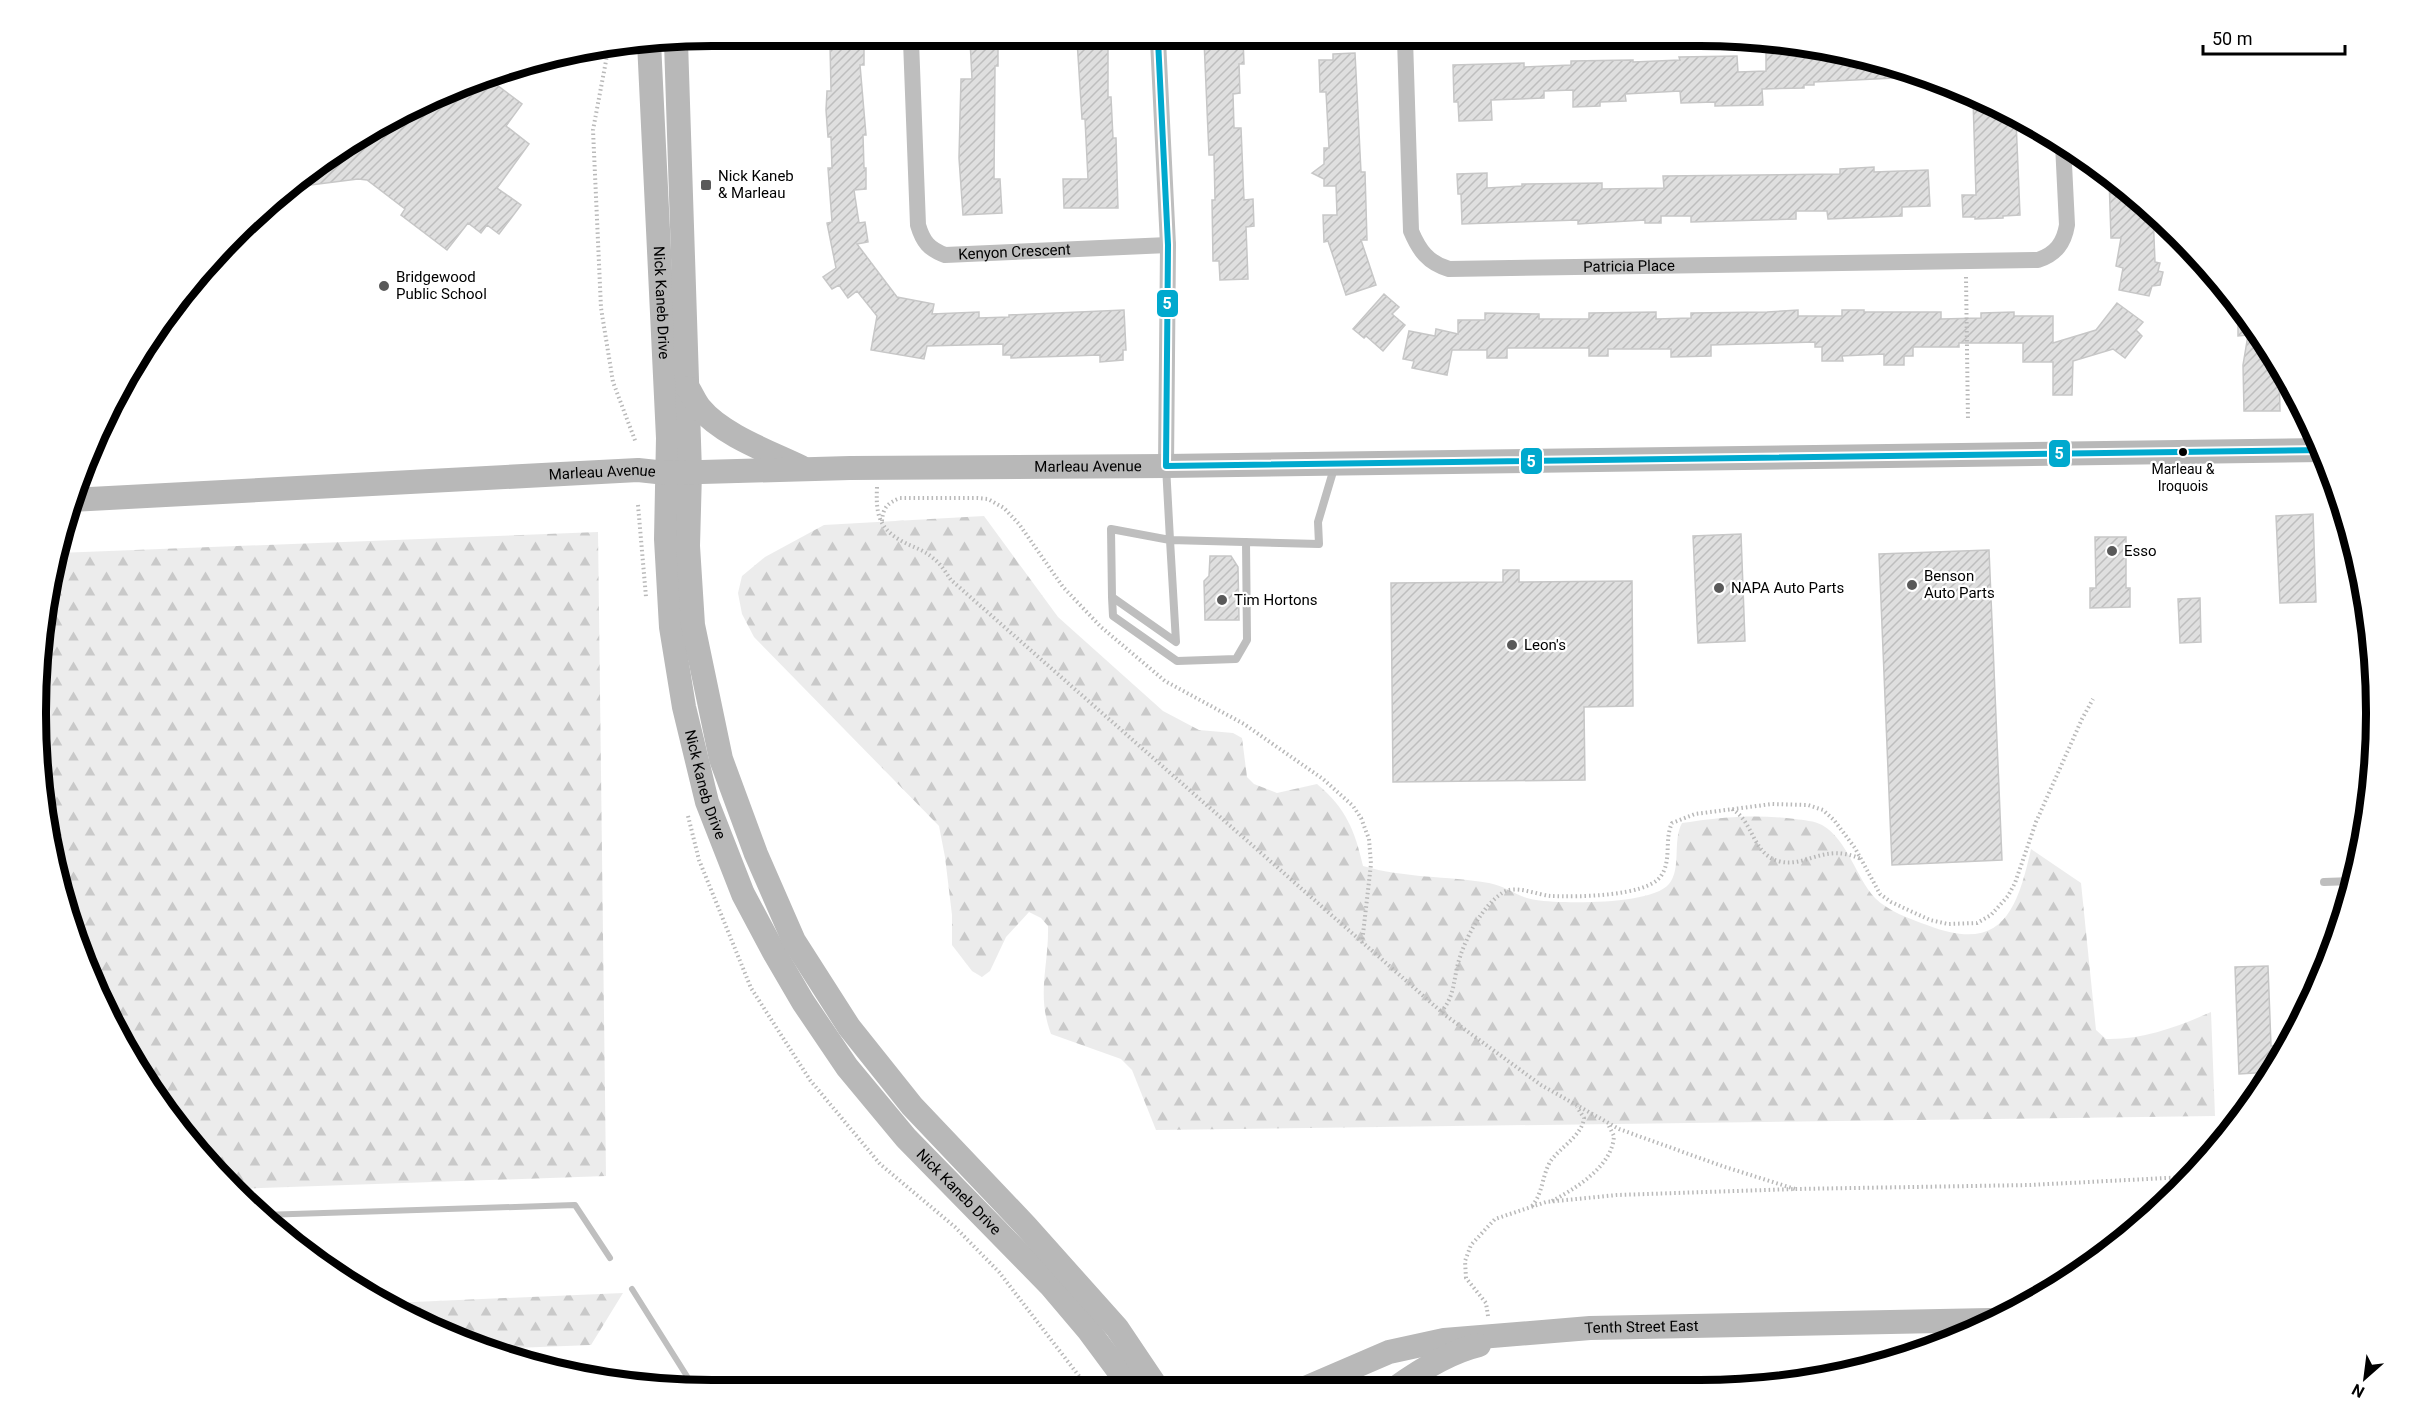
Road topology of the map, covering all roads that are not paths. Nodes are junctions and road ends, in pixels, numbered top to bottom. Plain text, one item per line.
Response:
1 (911, 46) edge
2 (1158, 46) edge
3 (1405, 46) edge
4 (676, 48) edge
5 (649, 50) edge
6 (2064, 155) edge
7 (1168, 245) junction
8 (688, 388) junction
9 (2312, 450) edge
10 (1336, 463) junction
11 (1166, 466) junction
12 (806, 469) junction
13 (678, 472) junction
14 (82, 499) edge
15 (1170, 540) junction
16 (1246, 542) junction
17 (1112, 597) junction
18 (2345, 881) edge
19 (2324, 882) dead end
20 (1974, 1320) edge
21 (1528, 1334) junction
22 (1125, 1380) edge
23 (1152, 1380) edge
24 (1325, 1380) edge
25 (1406, 1380) edge

1 - 7 street, Kenyon Crescent
2 - 7 street
3 - 6 street, Patricia Place
4 - 8 street, Nick Kaneb Drive
5 - 13 street, Nick Kaneb Drive
7 - 11 street
8 - 12 street
8 - 13 street, Nick Kaneb Drive
9 - 10 street, Marleau Avenue
10 - 11 street, Marleau Avenue
10 - 16 lane
11 - 12 street, Marleau Avenue
11 - 15 lane
12 - 13 street, Marleau Avenue
13 - 14 street, Marleau Avenue
13 - 22 street, Nick Kaneb Drive
13 - 23 street, Nick Kaneb Drive
15 - 16 lane
15 - 17 lane
15 - 17 lane
16 - 17 lane
18 - 19 lane
20 - 21 street, Tenth Street East
21 - 24 street, Tenth Street East
21 - 25 street

